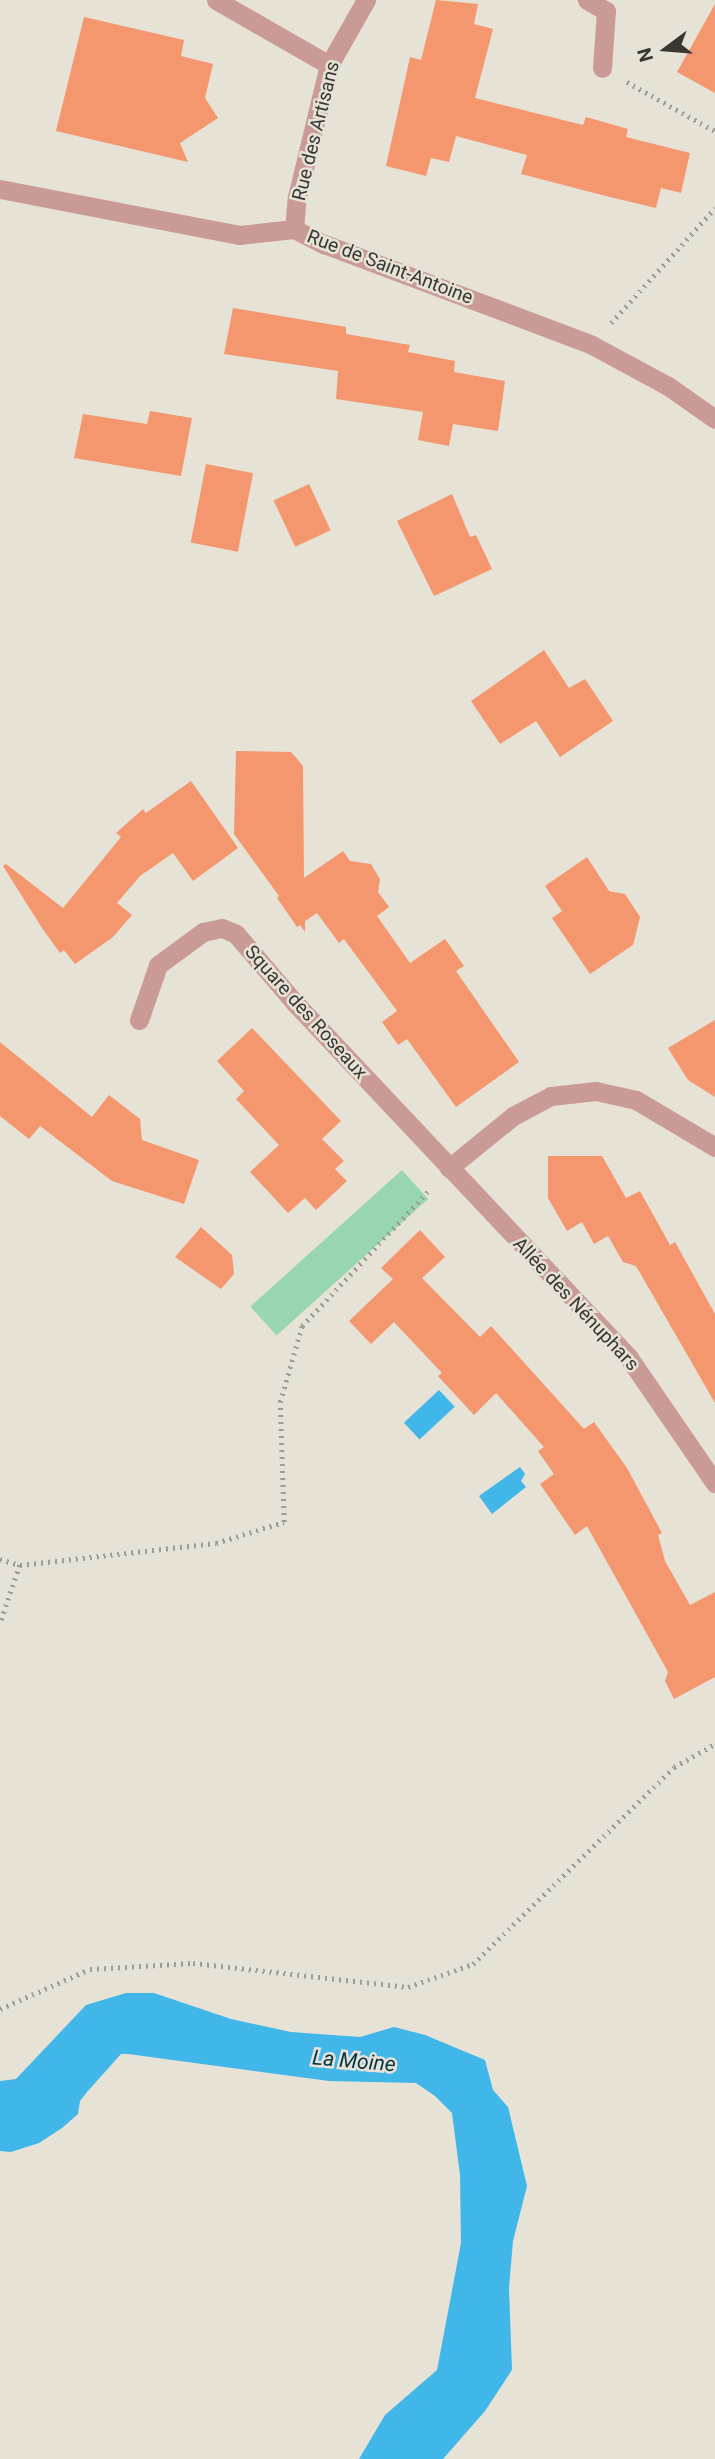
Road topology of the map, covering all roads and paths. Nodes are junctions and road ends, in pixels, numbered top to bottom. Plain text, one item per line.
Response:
1 (216, 0) edge
2 (366, 0) edge
3 (587, 0) edge
4 (329, 65) junction
5 (602, 68) joint
6 (715, 131) edge
7 (0, 189) edge
8 (715, 208) edge
9 (294, 229) junction
10 (592, 345) junction
11 (715, 419) edge
12 (139, 1020) dead end
13 (715, 1147) edge
14 (449, 1168) junction
15 (715, 1483) edge
16 (0, 1559) edge
17 (20, 1565) junction
18 (0, 1624) edge
19 (715, 1744) edge
20 (0, 2010) edge

1 - 4 street
2 - 4 street, Rue des Artisans
3 - 5 street
4 - 9 street, Rue des Artisans
5 - 6 path
7 - 9 street, Rue de Saint-Antoine
8 - 10 path
9 - 10 street, Rue de Saint-Antoine
10 - 11 street, Rue de Saint-Antoine
12 - 14 street, Square des Roseaux
13 - 14 street
14 - 15 street, Allée des Nénuphars
14 - 17 path
16 - 17 path
17 - 18 path
19 - 20 path

